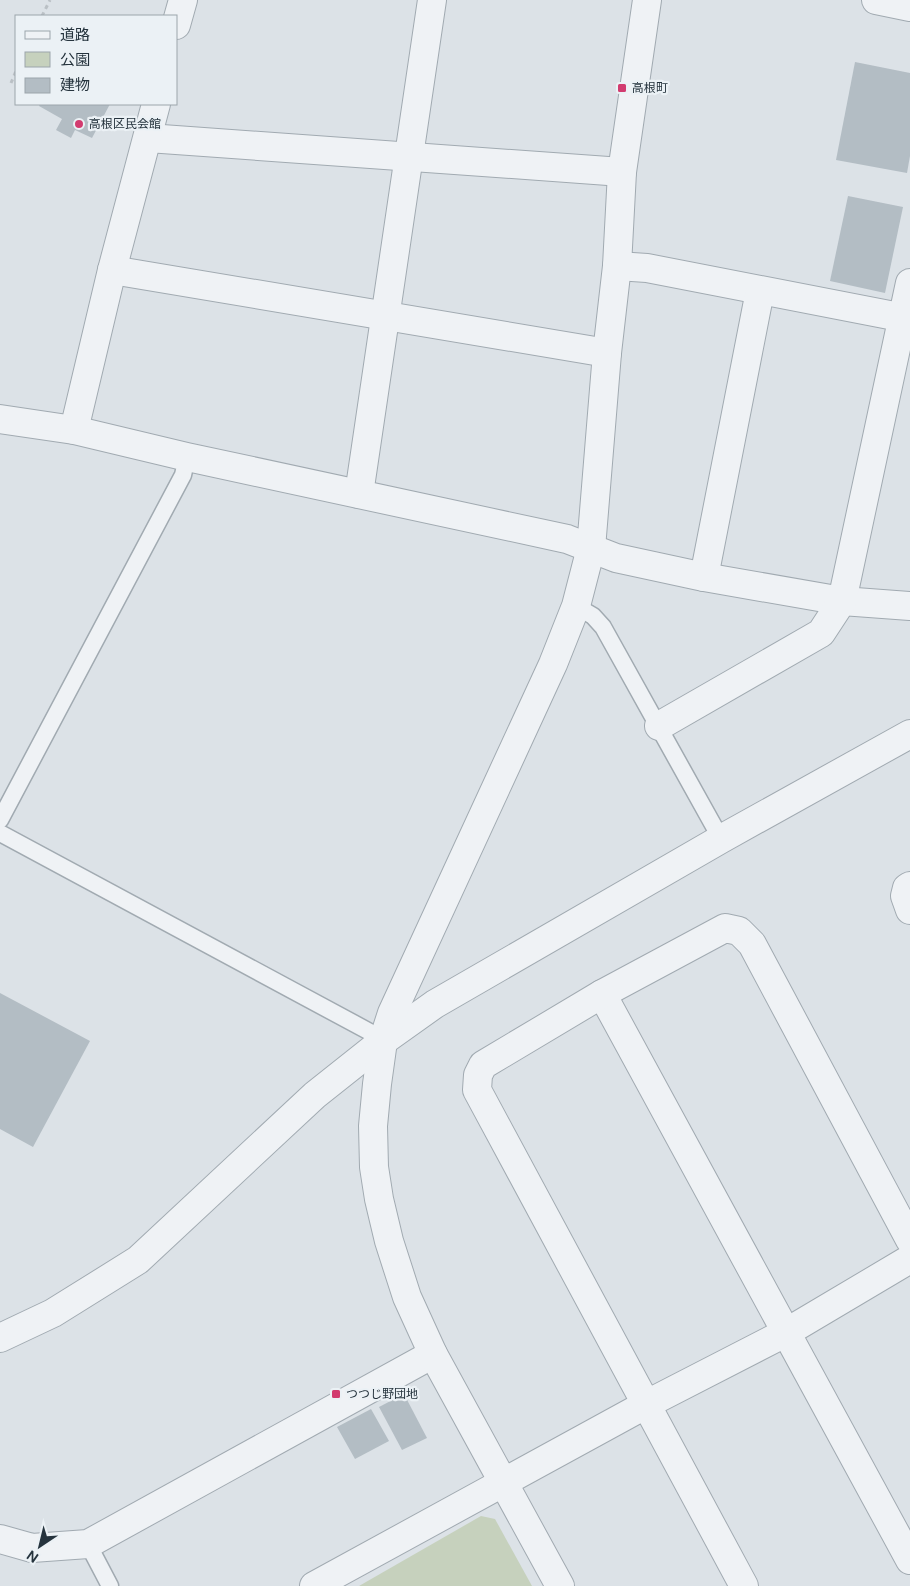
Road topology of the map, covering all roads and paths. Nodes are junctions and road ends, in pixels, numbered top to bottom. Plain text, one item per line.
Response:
1 (50, 0) edge
2 (182, 0) edge
3 (432, 0) edge
4 (647, 0) edge
5 (876, 0) edge
6 (910, 7) edge
7 (42, 15) edge
8 (178, 17) edge
9 (15, 73) edge
10 (11, 83) dead end
11 (156, 105) edge
12 (148, 138) junction
13 (409, 156) junction
14 (622, 172) junction
15 (617, 266) junction
16 (112, 270) junction
17 (910, 283) edge
18 (760, 291) junction
19 (385, 316) junction
20 (907, 318) edge
21 (607, 353) junction
22 (0, 419) edge
23 (74, 430) junction
24 (187, 457) junction
25 (359, 494) junction
26 (590, 548) junction
27 (704, 577) junction
28 (842, 601) junction
29 (576, 606) junction
30 (910, 606) edge
31 (659, 726) junction
32 (910, 734) edge
33 (0, 820) edge
34 (0, 833) edge
35 (721, 839) junction
36 (910, 886) edge
37 (910, 910) edge
38 (602, 994) junction
39 (383, 1041) junction
40 (910, 1240) edge
41 (910, 1259) edge
42 (787, 1332) junction
43 (0, 1338) edge
44 (433, 1354) junction
45 (646, 1405) junction
46 (504, 1482) junction
47 (0, 1539) edge
48 (88, 1544) junction
49 (910, 1560) edge
50 (110, 1586) edge
51 (314, 1586) edge
52 (560, 1586) edge
53 (744, 1586) edge

1 - 7 path
2 - 8 street
3 - 13 street
4 - 14 street
5 - 6 street
9 - 10 path
11 - 12 street
12 - 13 street
12 - 16 street
13 - 14 street
13 - 19 street
14 - 15 street
15 - 18 street
15 - 21 street
16 - 19 street
16 - 23 street
17 - 20 street
18 - 20 street
18 - 27 street
19 - 21 street
19 - 25 street
20 - 28 street
21 - 26 street
22 - 23 street
23 - 24 street
24 - 25 street
24 - 33 lane
25 - 26 street
26 - 27 street
26 - 29 street
27 - 28 street
28 - 30 street
28 - 31 street
29 - 31 lane
29 - 39 street
31 - 35 lane
32 - 35 street
34 - 39 lane
35 - 39 street
36 - 37 street
38 - 40 street
38 - 42 street
38 - 45 street
39 - 43 street
39 - 44 street
41 - 42 street
42 - 45 street
42 - 49 street
44 - 46 street
44 - 48 street
45 - 46 street
45 - 53 street
46 - 51 street
46 - 52 street
47 - 48 street
48 - 50 lane

